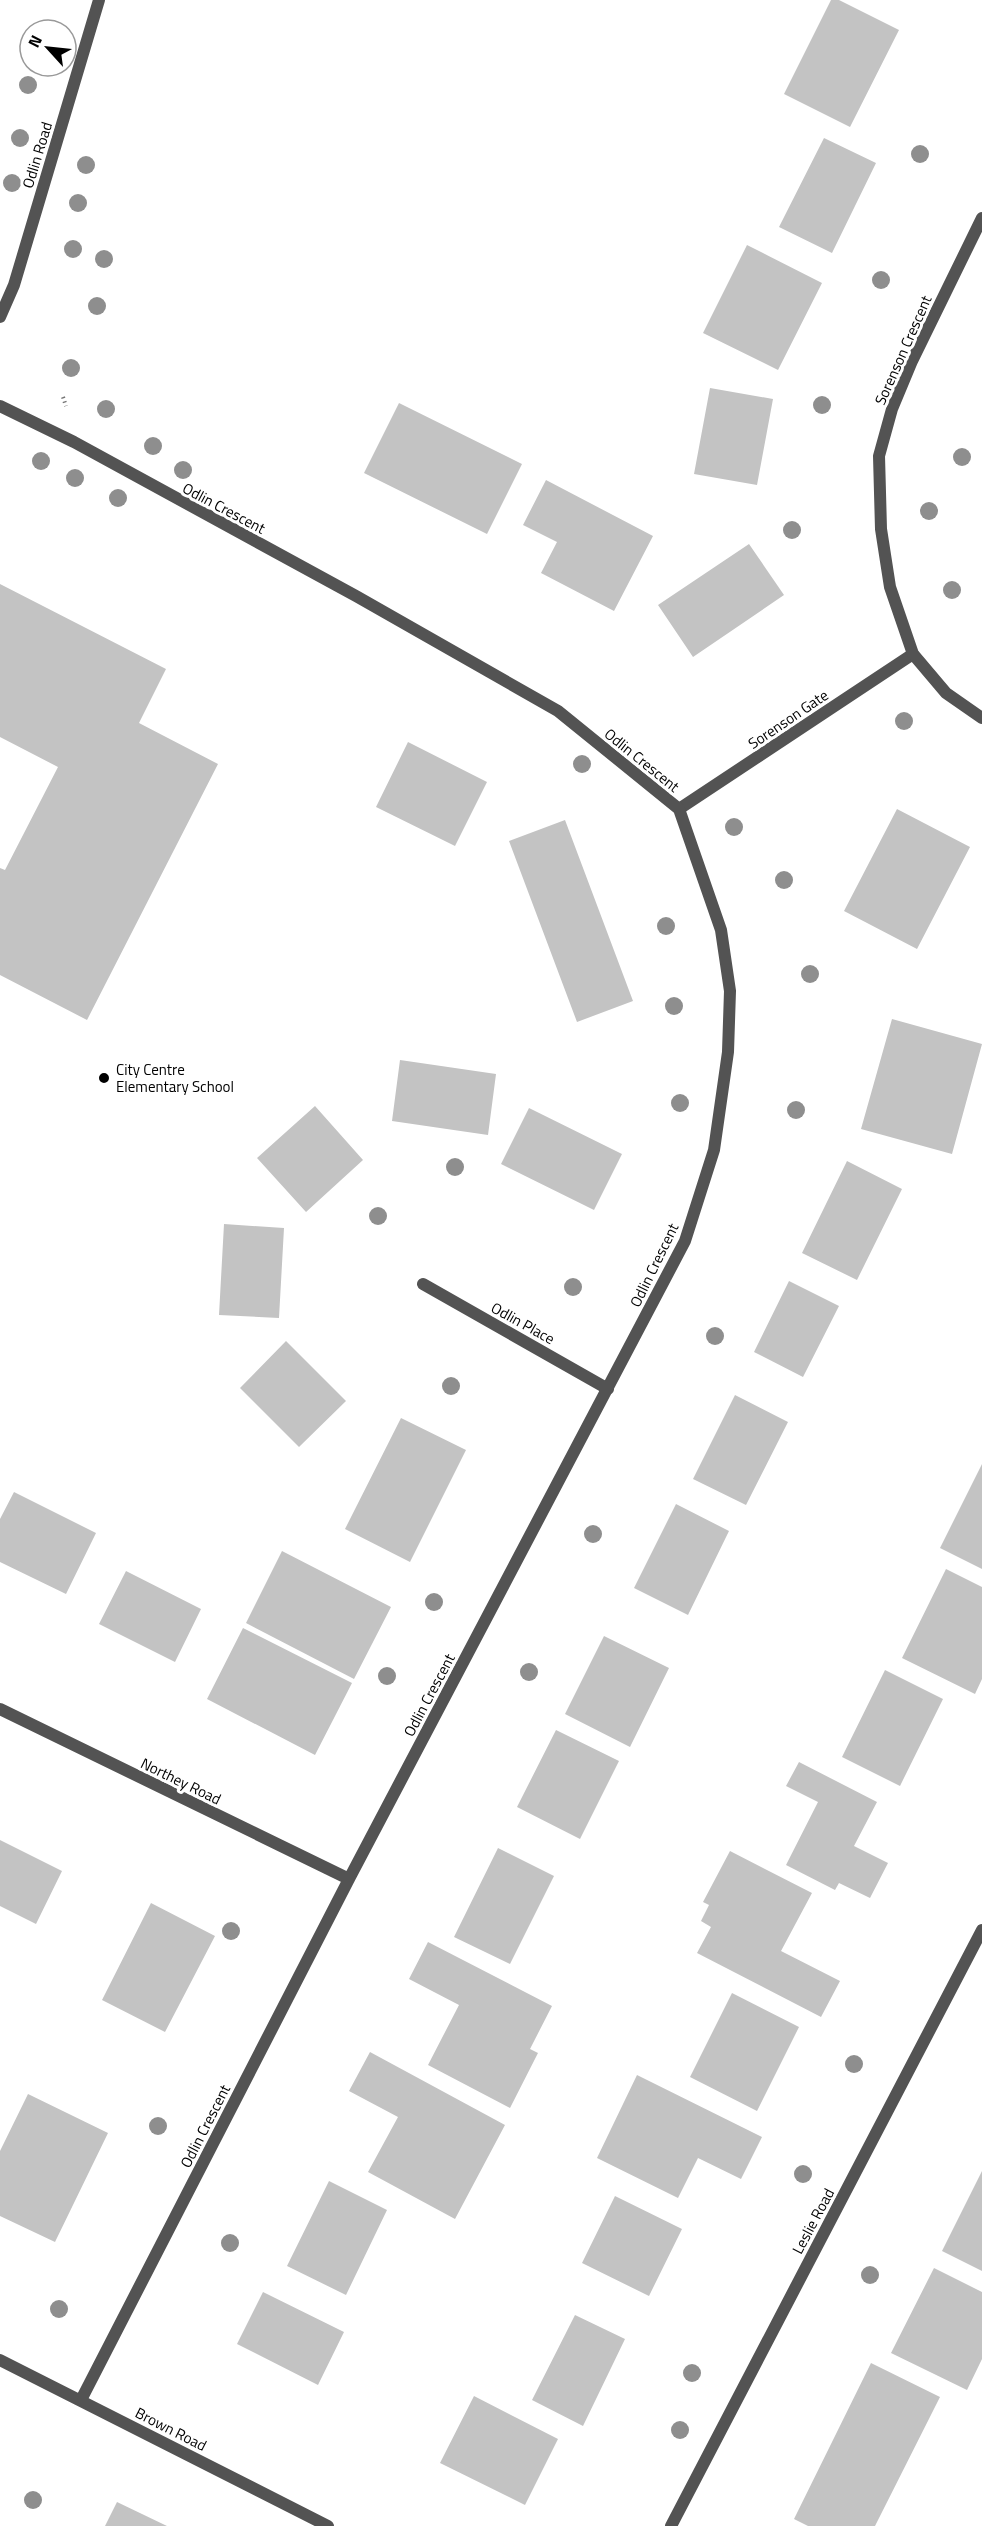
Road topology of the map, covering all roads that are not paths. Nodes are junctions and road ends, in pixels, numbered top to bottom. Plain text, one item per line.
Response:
1 (99, 0) edge
2 (982, 218) edge
3 (0, 317) edge
4 (0, 406) edge
5 (913, 654) junction
6 (982, 718) edge
7 (679, 809) junction
8 (423, 1284) dead end
9 (608, 1389) junction
10 (0, 1709) edge
11 (349, 1879) junction
12 (982, 1930) edge
13 (0, 2360) edge
14 (81, 2400) junction
15 (328, 2526) edge
16 (671, 2526) edge

1 - 3 street, Odlin Road
2 - 5 street, Sorenson Crescent
4 - 7 street, Odlin Crescent
5 - 6 street, Sorenson Crescent
5 - 7 street, Sorenson Gate
7 - 9 street, Odlin Crescent
8 - 9 street, Odlin Place
9 - 11 street, Odlin Crescent
10 - 11 street, Northey Road
11 - 14 street, Odlin Crescent
12 - 16 street, Leslie Road
13 - 14 street, Brown Road
14 - 15 street, Brown Road

